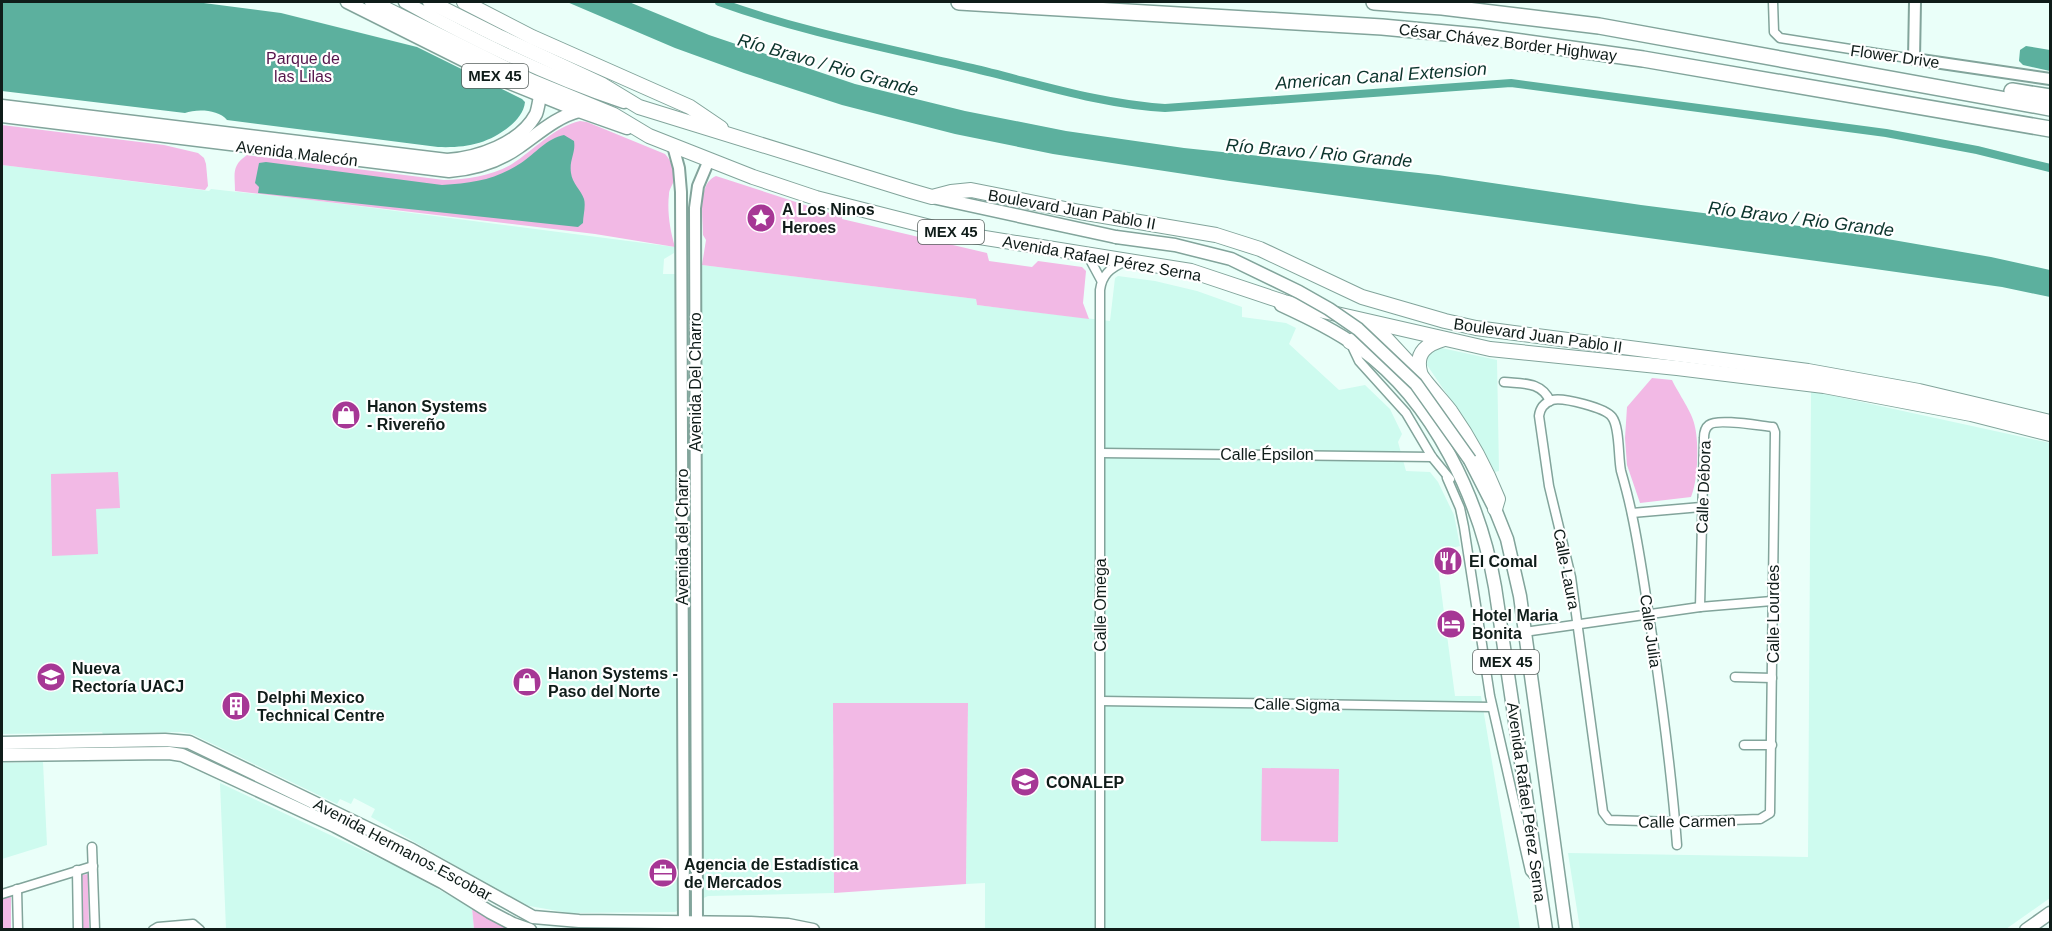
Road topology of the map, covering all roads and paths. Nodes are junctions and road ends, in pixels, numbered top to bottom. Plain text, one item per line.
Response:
1 (347, 2) edge
2 (372, 2) edge
3 (405, 2) edge
4 (430, 2) edge
5 (464, 2) edge
6 (959, 2) edge
7 (1374, 2) edge
8 (1773, 2) edge
9 (1915, 2) edge
10 (1914, 59) junction
11 (2050, 79) edge
12 (1942, 87) junction
13 (540, 96) junction
14 (2050, 96) edge
15 (2, 106) edge
16 (639, 107) junction
17 (1922, 107) junction
18 (2050, 108) edge
19 (579, 111) junction
20 (2, 116) edge
21 (2050, 129) edge
22 (649, 136) junction
23 (735, 137) junction
24 (2050, 139) edge
25 (674, 146) junction
26 (709, 160) junction
27 (932, 196) junction
28 (1086, 254) junction
29 (1130, 260) junction
30 (1101, 280) junction
31 (1261, 296) junction
32 (1445, 338) junction
33 (1350, 342) junction
34 (1420, 375) junction
35 (1504, 382) dead end
36 (1550, 401) junction
37 (2050, 422) edge
38 (1764, 426) joint
39 (2050, 434) edge
40 (1101, 453) junction
41 (1432, 457) junction
42 (1447, 478) junction
43 (1468, 495) junction
44 (1701, 507) junction
45 (1495, 509) junction
46 (1632, 513) junction
47 (1772, 601) junction
48 (1700, 608) junction
49 (1649, 615) junction
50 (1578, 624) junction
51 (1524, 632) junction
52 (1735, 677) dead end
53 (1772, 678) junction
54 (1101, 701) junction
55 (1492, 706) junction
56 (1772, 745) junction
57 (1744, 746) dead end
58 (3, 750) edge
59 (169, 753) junction
60 (255, 774) junction
61 (1772, 810) joint
62 (1603, 812) joint
63 (1676, 822) junction
64 (1677, 845) dead end
65 (92, 847) dead end
66 (93, 866) junction
67 (77, 870) junction
68 (683, 870) junction
69 (697, 870) junction
70 (1538, 880) junction
71 (17, 889) junction
72 (2, 894) edge
73 (2050, 913) edge
74 (631, 926) edge
75 (684, 926) edge
76 (696, 926) edge
77 (18, 930) edge
78 (78, 930) edge
79 (95, 930) edge
80 (153, 930) edge
81 (200, 930) edge
82 (530, 930) edge
83 (813, 930) edge
84 (1100, 930) edge
85 (1546, 930) edge
86 (1566, 930) edge
87 (2026, 930) edge

1 - 13 main road, MEX 45
2 - 22 highway, Avenida Rafael Pérez Serna
3 - 16 main road, MEX 45
4 - 16 highway
5 - 23 highway
6 - 17 highway, César Chávez Border Highway
7 - 12 highway, César Chávez Border Highway
8 - 10 street, Flower Drive
9 - 10 street
10 - 11 street, Flower Drive
12 - 14 highway
12 - 18 highway, César Chávez Border Highway
13 - 15 main road, Avenida Malecón
13 - 19 main road, MEX 45
16 - 23 highway, MEX 45
17 - 21 highway, César Chávez Border Highway
17 - 24 highway
19 - 20 main road, Avenida Malecón
19 - 22 main road, MEX 45
22 - 25 highway, Avenida Rafael Pérez Serna / MEX 45
23 - 27 highway, MEX 45
25 - 26 highway, Avenida Rafael Pérez Serna / MEX 45
25 - 68 street, Avenida del Charro
26 - 28 highway, Avenida Rafael Pérez Serna / MEX 45
26 - 69 street, Avenida Del Charro
27 - 37 highway, Boulevard Juan Pablo II
27 - 45 main road, Avenida Rafael Pérez Serna / MEX 45, bridge
28 - 29 highway, Avenida Rafael Pérez Serna / MEX 45
28 - 30 street
29 - 30 street
29 - 31 highway, Avenida Rafael Pérez Serna / MEX 45
30 - 40 street, Calle Omega
31 - 32 highway, Boulevard Juan Pablo II
31 - 33 main road, Avenida Rafael Pérez Serna / MEX 45
32 - 34 highway
32 - 39 highway, Boulevard Juan Pablo II
33 - 34 highway
33 - 41 street
33 - 43 main road, Avenida Rafael Pérez Serna / MEX 45
34 - 45 highway
35 - 36 street
36 - 46 street, Calle Julia
36 - 50 street, Calle Laura
38 - 44 street, Calle Débora
38 - 47 street, Calle Lourdes
40 - 41 street, Calle Épsilon
40 - 54 street, Calle Omega
41 - 42 street
42 - 43 street
42 - 55 street
43 - 70 main road, Avenida Rafael Pérez Serna / MEX 45
44 - 46 street
44 - 48 street, Calle Débora
45 - 51 main road, Avenida Rafael Pérez Serna / MEX 45
46 - 49 street, Calle Julia
47 - 48 street
47 - 53 street, Calle Lourdes
48 - 49 street
49 - 50 street
49 - 63 street, Calle Julia
50 - 51 street
50 - 62 street, Calle Laura
51 - 86 main road, Avenida Rafael Pérez Serna / MEX 45
52 - 53 street
53 - 56 street, Calle Lourdes
54 - 55 street, Calle Sigma
54 - 84 street, Calle Omega
55 - 70 street
56 - 57 street
56 - 61 street, Calle Lourdes
58 - 59 main road, Avenida Hermanos Escobar
58 - 60 main road, Avenida Hermanos Escobar
59 - 60 main road
59 - 82 main road, Avenida Hermanos Escobar
60 - 74 main road, Avenida Hermanos Escobar
61 - 63 street, Calle Carmen
62 - 63 street, Calle Carmen
63 - 64 street, Calle Julia
65 - 66 street
66 - 67 street
66 - 79 street
67 - 71 street
67 - 78 street
68 - 69 street
68 - 75 street, Avenida del Charro
69 - 76 street, Avenida Del Charro
70 - 85 main road, Avenida Rafael Pérez Serna / MEX 45
71 - 72 street
71 - 77 street
73 - 87 main road
74 - 75 main road, Avenida Hermanos Escobar
75 - 76 main road, Avenida Hermanos Escobar
76 - 83 main road, Avenida Hermanos Escobar
80 - 81 street

